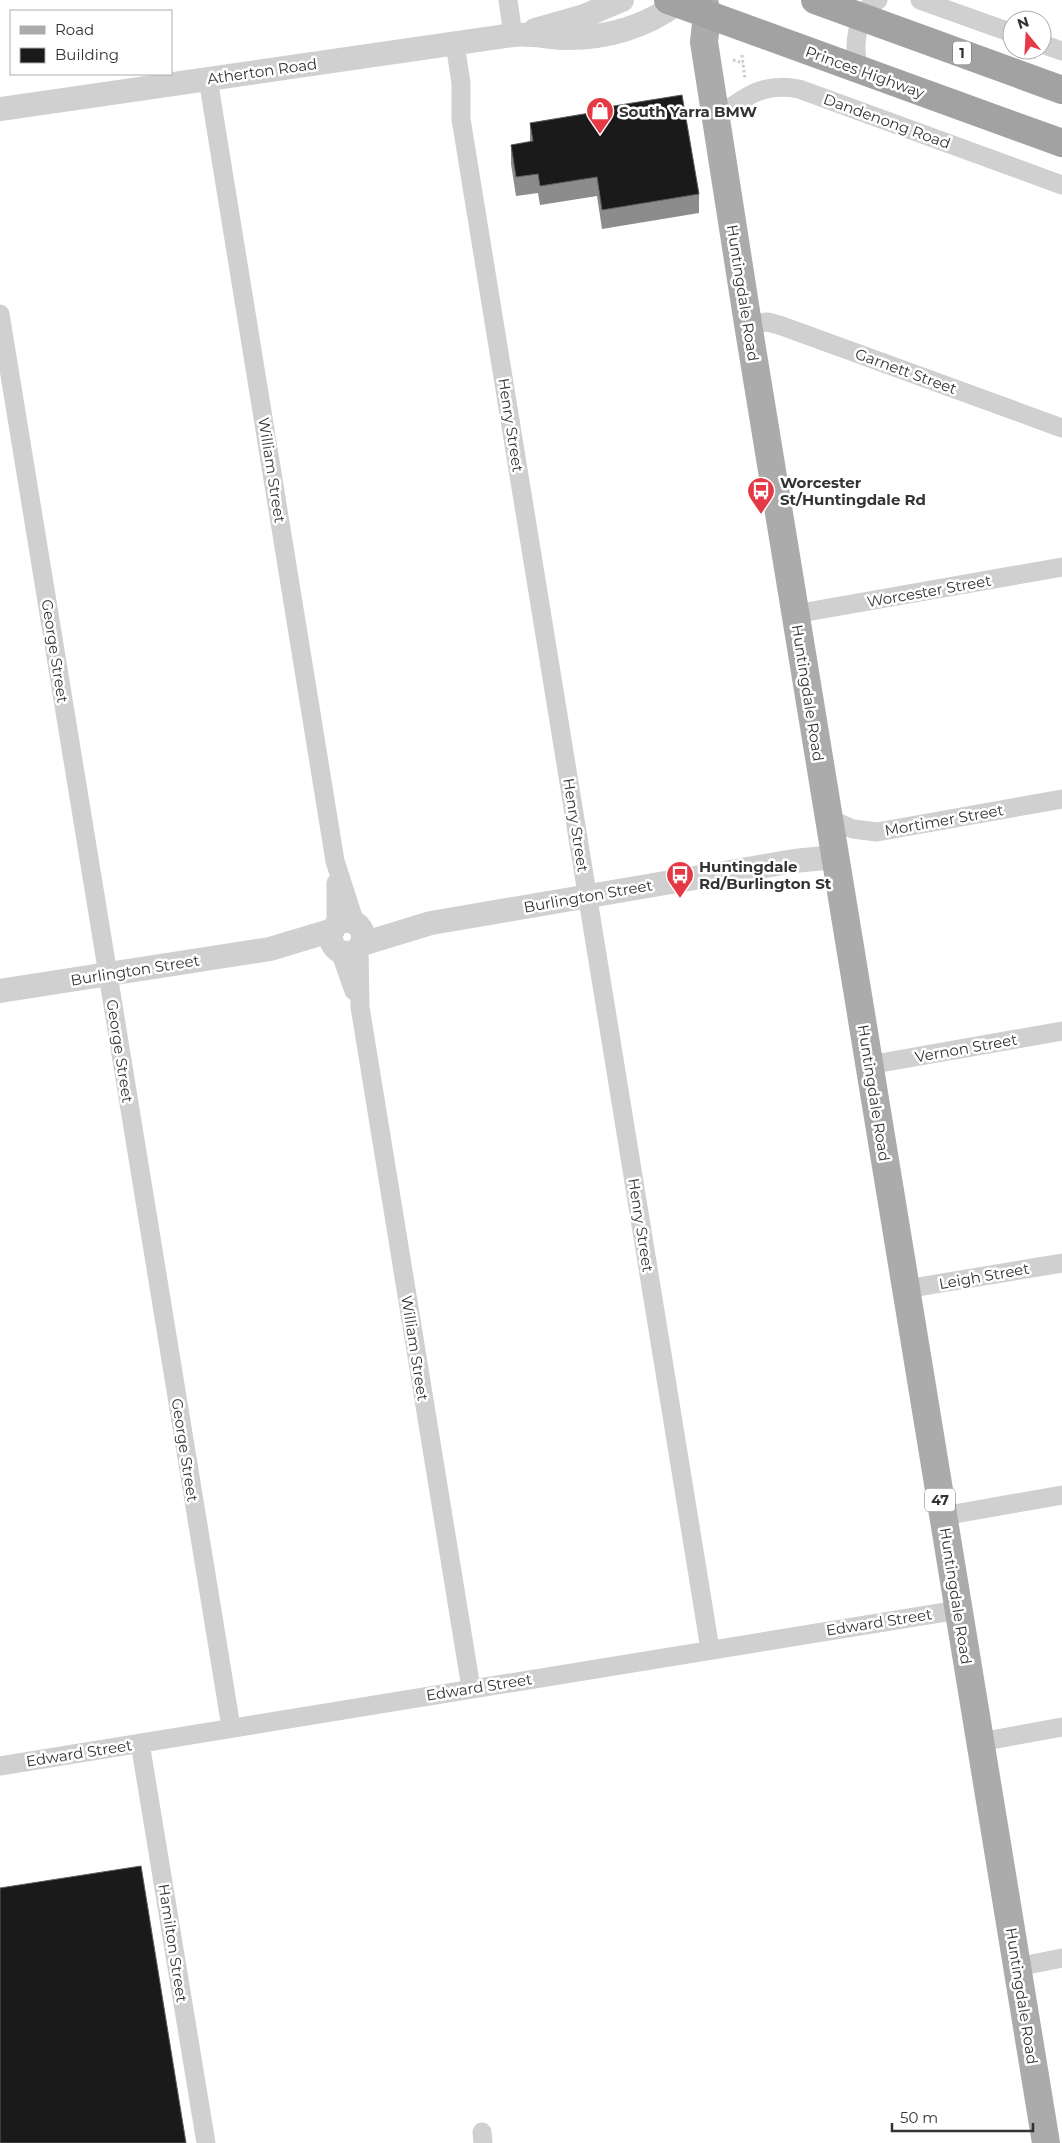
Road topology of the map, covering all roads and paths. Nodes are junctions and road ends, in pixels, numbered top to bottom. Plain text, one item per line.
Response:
1 (508, 0) edge
2 (622, 0) edge
3 (815, 0) edge
4 (920, 0) edge
5 (674, 1) edge
6 (706, 7) edge
7 (870, 8) edge
8 (1002, 29) edge
9 (519, 34) junction
10 (704, 42) junction
11 (449, 44) junction
12 (742, 55) dead end
13 (733, 60) dead end
14 (743, 63) junction
15 (859, 70) junction
16 (208, 79) junction
17 (746, 83) dead end
18 (1062, 90) edge
19 (0, 109) edge
20 (716, 118) junction
21 (1062, 143) edge
22 (1062, 184) edge
23 (0, 314) edge
24 (748, 324) junction
25 (1062, 428) edge
26 (1062, 567) edge
27 (795, 614) junction
28 (1062, 799) edge
29 (829, 818) junction
30 (835, 857) junction
31 (587, 897) junction
32 (347, 937) junction
33 (107, 975) junction
34 (0, 991) edge
35 (1062, 1031) edge
36 (869, 1065) junction
37 (1062, 1263) edge
38 (906, 1289) junction
39 (1062, 1496) edge
40 (943, 1516) junction
41 (958, 1610) junction
42 (710, 1649) junction
43 (471, 1688) junction
44 (231, 1727) junction
45 (1062, 1727) edge
46 (980, 1742) junction
47 (140, 1743) junction
48 (0, 1766) edge
49 (1062, 1958) edge
50 (1017, 1966) junction
51 (206, 2143) edge
52 (1046, 2143) edge

1 - 9 street
2 - 9 street, Atherton Road
3 - 7 highway, 1
4 - 8 street
5 - 6 highway, Princes Highway
5 - 9 street, Atherton Road
5 - 10 main road, Huntingdale Road / 47
6 - 10 main road, Huntingdale Road / 47
6 - 15 highway, Princes Highway
7 - 15 street
7 - 18 highway, 1
9 - 11 street, Atherton Road
10 - 20 main road, Huntingdale Road / 47
11 - 16 street, Atherton Road
11 - 31 street, Henry Street
12 - 14 path
13 - 14 path
14 - 17 path
15 - 21 highway, Princes Highway
16 - 19 street, Atherton Road
16 - 32 street, William Street
20 - 22 street, Dandenong Road
20 - 24 main road, Huntingdale Road / 47
23 - 33 street, George Street
24 - 25 street, Garnett Street
24 - 27 main road, Huntingdale Road / 47
26 - 27 street, Worcester Street
27 - 29 main road, Huntingdale Road / 47
28 - 29 street, Mortimer Street
29 - 30 main road, Huntingdale Road / 47
30 - 31 street, Burlington Street
30 - 36 main road, Huntingdale Road / 47
31 - 32 street, Burlington Street
31 - 42 street, Henry Street
32 - 33 street, Burlington Street
32 - 43 street, William Street
33 - 34 street, Burlington Street
33 - 44 street, George Street
35 - 36 street, Vernon Street
36 - 38 main road, Huntingdale Road / 47
37 - 38 street, Leigh Street
38 - 40 main road, Huntingdale Road / 47
39 - 40 street
40 - 41 main road, Huntingdale Road / 47
41 - 42 street, Edward Street
41 - 46 main road, Huntingdale Road / 47
42 - 43 street, Edward Street
43 - 44 street, Edward Street
44 - 47 street, Edward Street
45 - 46 street
46 - 50 main road, Huntingdale Road / 47
47 - 48 street, Edward Street
47 - 51 street, Hamilton Street
49 - 50 street
50 - 52 main road, Huntingdale Road / 47

